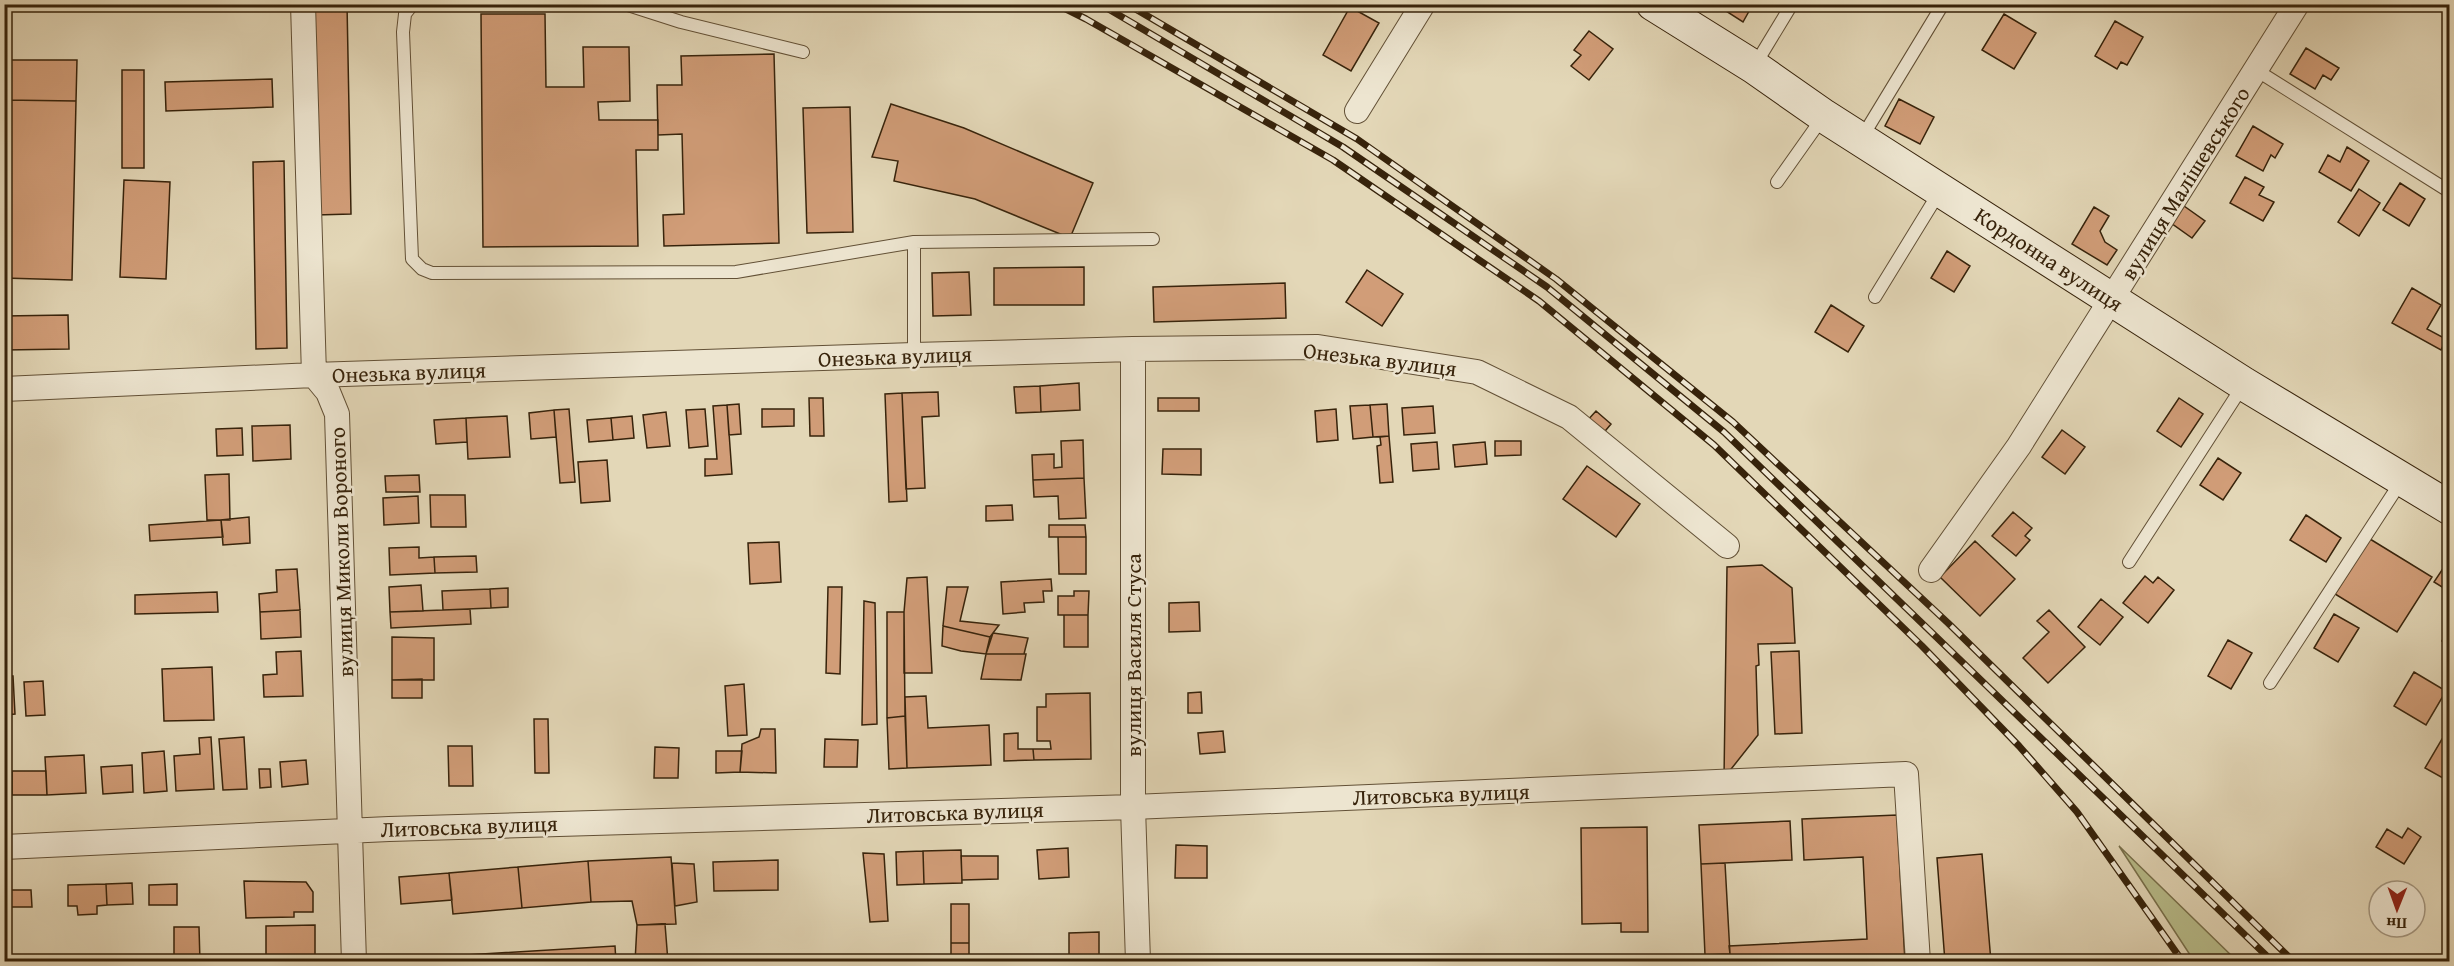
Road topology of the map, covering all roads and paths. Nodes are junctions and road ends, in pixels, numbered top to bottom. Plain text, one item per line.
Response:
1 (303, 4) edge
2 (413, 4) edge
3 (626, 4) edge
4 (1423, 4) edge
5 (1653, 4) edge
6 (1792, 4) edge
7 (1942, 4) edge
8 (2297, 4) edge
9 (803, 52) dead end
10 (1754, 67) junction
11 (2256, 70) junction
12 (1357, 111) dead end
13 (1824, 116) junction
14 (1861, 140) junction
15 (1777, 182) dead end
16 (1940, 190) junction
17 (2447, 190) dead end
18 (1153, 239) dead end
19 (914, 242) junction
20 (1875, 297) dead end
21 (2112, 300) junction
22 (1133, 349) junction
23 (914, 355) junction
24 (314, 375) junction
25 (2244, 384) junction
26 (4, 388) edge
27 (2403, 478) junction
28 (2450, 508) edge
29 (1727, 546) dead end
30 (2129, 562) dead end
31 (1931, 570) dead end
32 (2270, 682) dead end
33 (1133, 807) junction
34 (350, 831) junction
35 (4, 847) edge
36 (354, 962) edge
37 (1138, 962) edge
38 (1918, 962) edge

1 - 24 street
2 - 19 lane
3 - 9 lane
4 - 12 street
5 - 10 main road, Кордонна вулиця
6 - 10 lane
7 - 14 lane
8 - 11 street, вулиця Малішевського
10 - 13 main road, Кордонна вулиця
11 - 17 lane
11 - 21 street, вулиця Малішевського
13 - 14 main road, Кордонна вулиця
13 - 15 lane
14 - 16 main road, Кордонна вулиця
16 - 20 lane
16 - 21 main road, Кордонна вулиця
18 - 19 lane
19 - 23 lane
21 - 25 main road, Кордонна вулиця
21 - 31 street, вулиця Малішевського
22 - 23 street, Онезька вулиця
22 - 29 street, Онезька вулиця
22 - 33 street, вулиця Василя Стуса
23 - 24 street, Онезька вулиця
24 - 26 street, Онезька вулиця
24 - 34 street, вулиця Миколи Вороного
25 - 27 main road, Кордонна вулиця
25 - 30 lane
27 - 28 main road, Кордонна вулиця
27 - 32 lane
33 - 34 street, Литовська вулиця
33 - 37 street, вулиця Василя Стуса
33 - 38 street, Литовська вулиця
34 - 35 street, Литовська вулиця
34 - 36 street, вулиця Миколи Вороного

